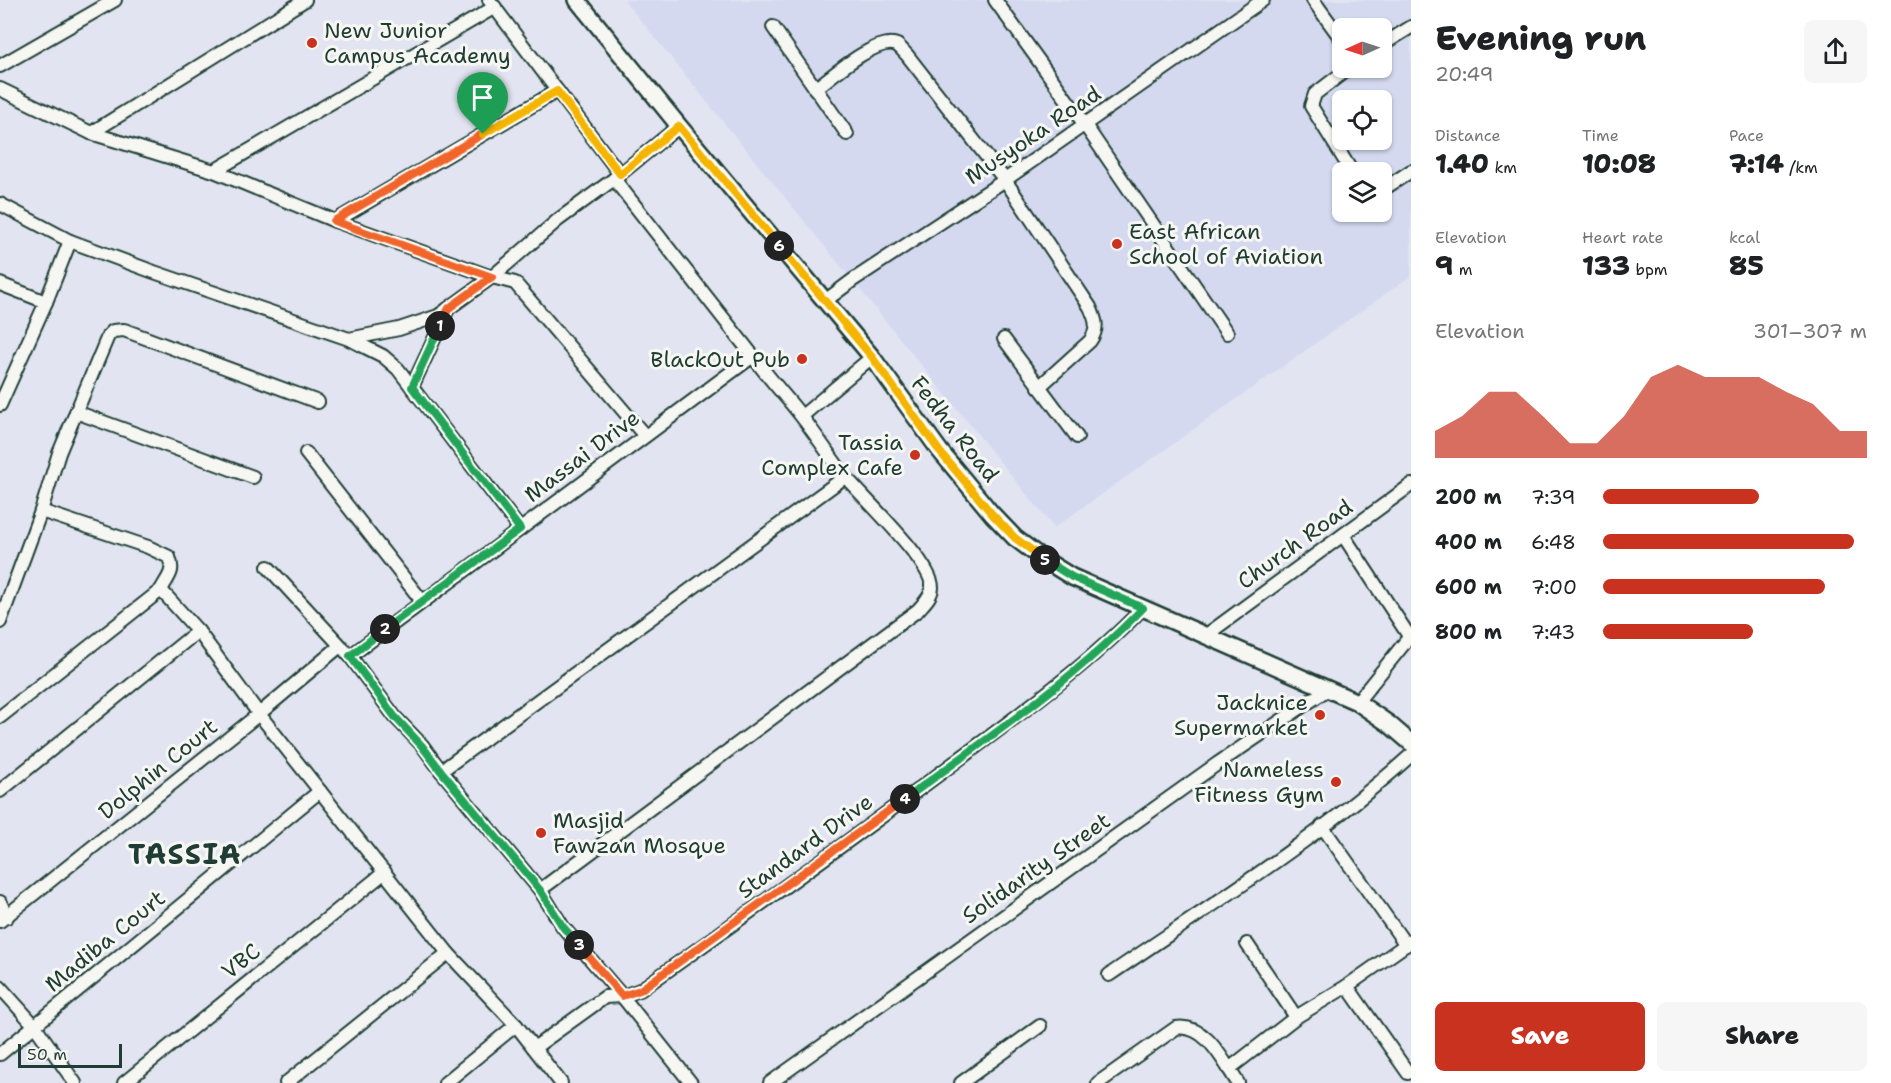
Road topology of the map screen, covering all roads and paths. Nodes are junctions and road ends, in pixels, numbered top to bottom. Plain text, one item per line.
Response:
1 (115, 0) edge
2 (305, 0) edge
3 (577, 0) edge
4 (995, 0) edge
5 (1263, 0) edge
6 (1313, 0) edge
7 (492, 4) edge
8 (1332, 26) edge
9 (773, 27) dead end
10 (1411, 27) edge
11 (1392, 39) edge
12 (0, 66) edge
13 (1336, 78) edge
14 (0, 89) edge
15 (815, 89) junction
16 (557, 91) junction
17 (1085, 125) junction
18 (679, 126) junction
19 (91, 133) junction
20 (847, 134) dead end
21 (1346, 162) edge
22 (214, 171) junction
23 (1411, 171) edge
24 (617, 176) junction
25 (1005, 180) junction
26 (1392, 183) edge
27 (0, 204) edge
28 (334, 221) junction
29 (70, 241) junction
30 (492, 277) junction
31 (0, 284) edge
32 (825, 301) junction
33 (46, 302) junction
34 (449, 308) junction
35 (1227, 333) dead end
36 (350, 339) junction
37 (1004, 339) dead end
38 (753, 356) junction
39 (872, 357) junction
40 (412, 387) junction
41 (1039, 387) junction
42 (318, 402) dead end
43 (0, 405) edge
44 (76, 412) junction
45 (802, 416) junction
46 (645, 436) junction
47 (1077, 436) dead end
48 (306, 453) dead end
49 (253, 477) dead end
50 (845, 477) junction
51 (1411, 485) edge
52 (41, 511) junction
53 (520, 529) junction
54 (1343, 535) junction
55 (268, 567) dead end
56 (161, 590) junction
57 (422, 601) junction
58 (1143, 608) junction
59 (0, 622) edge
60 (198, 631) junction
61 (1205, 636) junction
62 (1410, 636) edge
63 (340, 646) junction
64 (350, 656) junction
65 (1328, 689) junction
66 (1357, 702) junction
67 (260, 714) junction
68 (0, 717) edge
69 (1411, 743) edge
70 (1411, 756) edge
71 (441, 771) junction
72 (0, 791) edge
73 (320, 791) junction
74 (1322, 826) junction
75 (385, 872) junction
76 (540, 890) junction
77 (0, 902) edge
78 (4, 919) edge
79 (1408, 943) edge
80 (1247, 944) dead end
81 (448, 953) junction
82 (1108, 975) dead end
83 (1347, 986) junction
84 (0, 987) edge
85 (622, 996) junction
86 (1296, 1017) junction
87 (516, 1025) junction
88 (35, 1026) junction
89 (1040, 1026) dead end
90 (534, 1048) junction
91 (0, 1054) edge
92 (1229, 1069) junction
93 (1408, 1073) dead end
94 (75, 1083) edge
95 (124, 1083) edge
96 (286, 1083) edge
97 (445, 1083) edge
98 (561, 1083) edge
99 (691, 1083) edge
100 (770, 1083) edge
101 (961, 1083) edge
102 (1098, 1083) edge
103 (1238, 1083) edge

1 - 12 street
2 - 19 street
3 - 18 street, Fedha Road
4 - 17 street
5 - 17 street, Musyoka Road
6 - 8 street
7 - 16 street
7 - 22 street
9 - 15 street
10 - 11 street
13 - 21 street
14 - 19 street
15 - 20 street
15 - 25 street
16 - 24 street
16 - 28 street
17 - 25 street, Musyoka Road
17 - 35 street
18 - 24 street
18 - 32 street, Fedha Road
19 - 22 street
22 - 28 street
23 - 26 street
24 - 30 street
24 - 38 street
25 - 32 street, Musyoka Road
25 - 41 street
27 - 29 street
28 - 30 street
29 - 33 street
29 - 36 street
30 - 34 street
30 - 46 street
31 - 33 street
32 - 39 street, Fedha Road
33 - 43 street
34 - 36 street
34 - 40 street
36 - 40 street
37 - 41 street
38 - 45 street
38 - 46 street, Massai Drive
39 - 45 street
39 - 58 street, Fedha Road
40 - 53 street
41 - 47 street
42 - 44 street
44 - 49 street
44 - 52 street
45 - 50 street
46 - 53 street, Massai Drive
48 - 57 street
50 - 71 street
50 - 76 street
51 - 54 street, Church Road
52 - 56 street
52 - 59 street
53 - 57 street, Massai Drive
54 - 61 street, Church Road
54 - 62 street
55 - 63 street
56 - 60 street
56 - 68 street
57 - 64 street, Massai Drive
58 - 61 street, Fedha Road
58 - 85 street, Standard Drive
60 - 67 street
60 - 72 street
61 - 65 street, Fedha Road
62 - 66 street
63 - 64 street
63 - 67 street, Dolphin Court
64 - 71 street
65 - 66 street, Fedha Road
65 - 100 street, Solidarity Street
66 - 69 street, Fedha Road
67 - 73 street
67 - 78 street, Dolphin Court
70 - 74 street
71 - 76 street
73 - 75 street
73 - 88 street, Madiba Court
74 - 79 street
74 - 82 street
75 - 81 street
75 - 95 street, VBC
76 - 85 street
77 - 78 street
79 - 83 street
80 - 86 street
81 - 87 street
81 - 96 street
83 - 86 street
83 - 93 street
84 - 88 street
85 - 90 street, Standard Drive
85 - 99 street
86 - 92 street
87 - 90 street
87 - 97 street
88 - 91 street, Madiba Court
88 - 94 street
89 - 101 street
90 - 98 street
92 - 102 street
92 - 103 street

